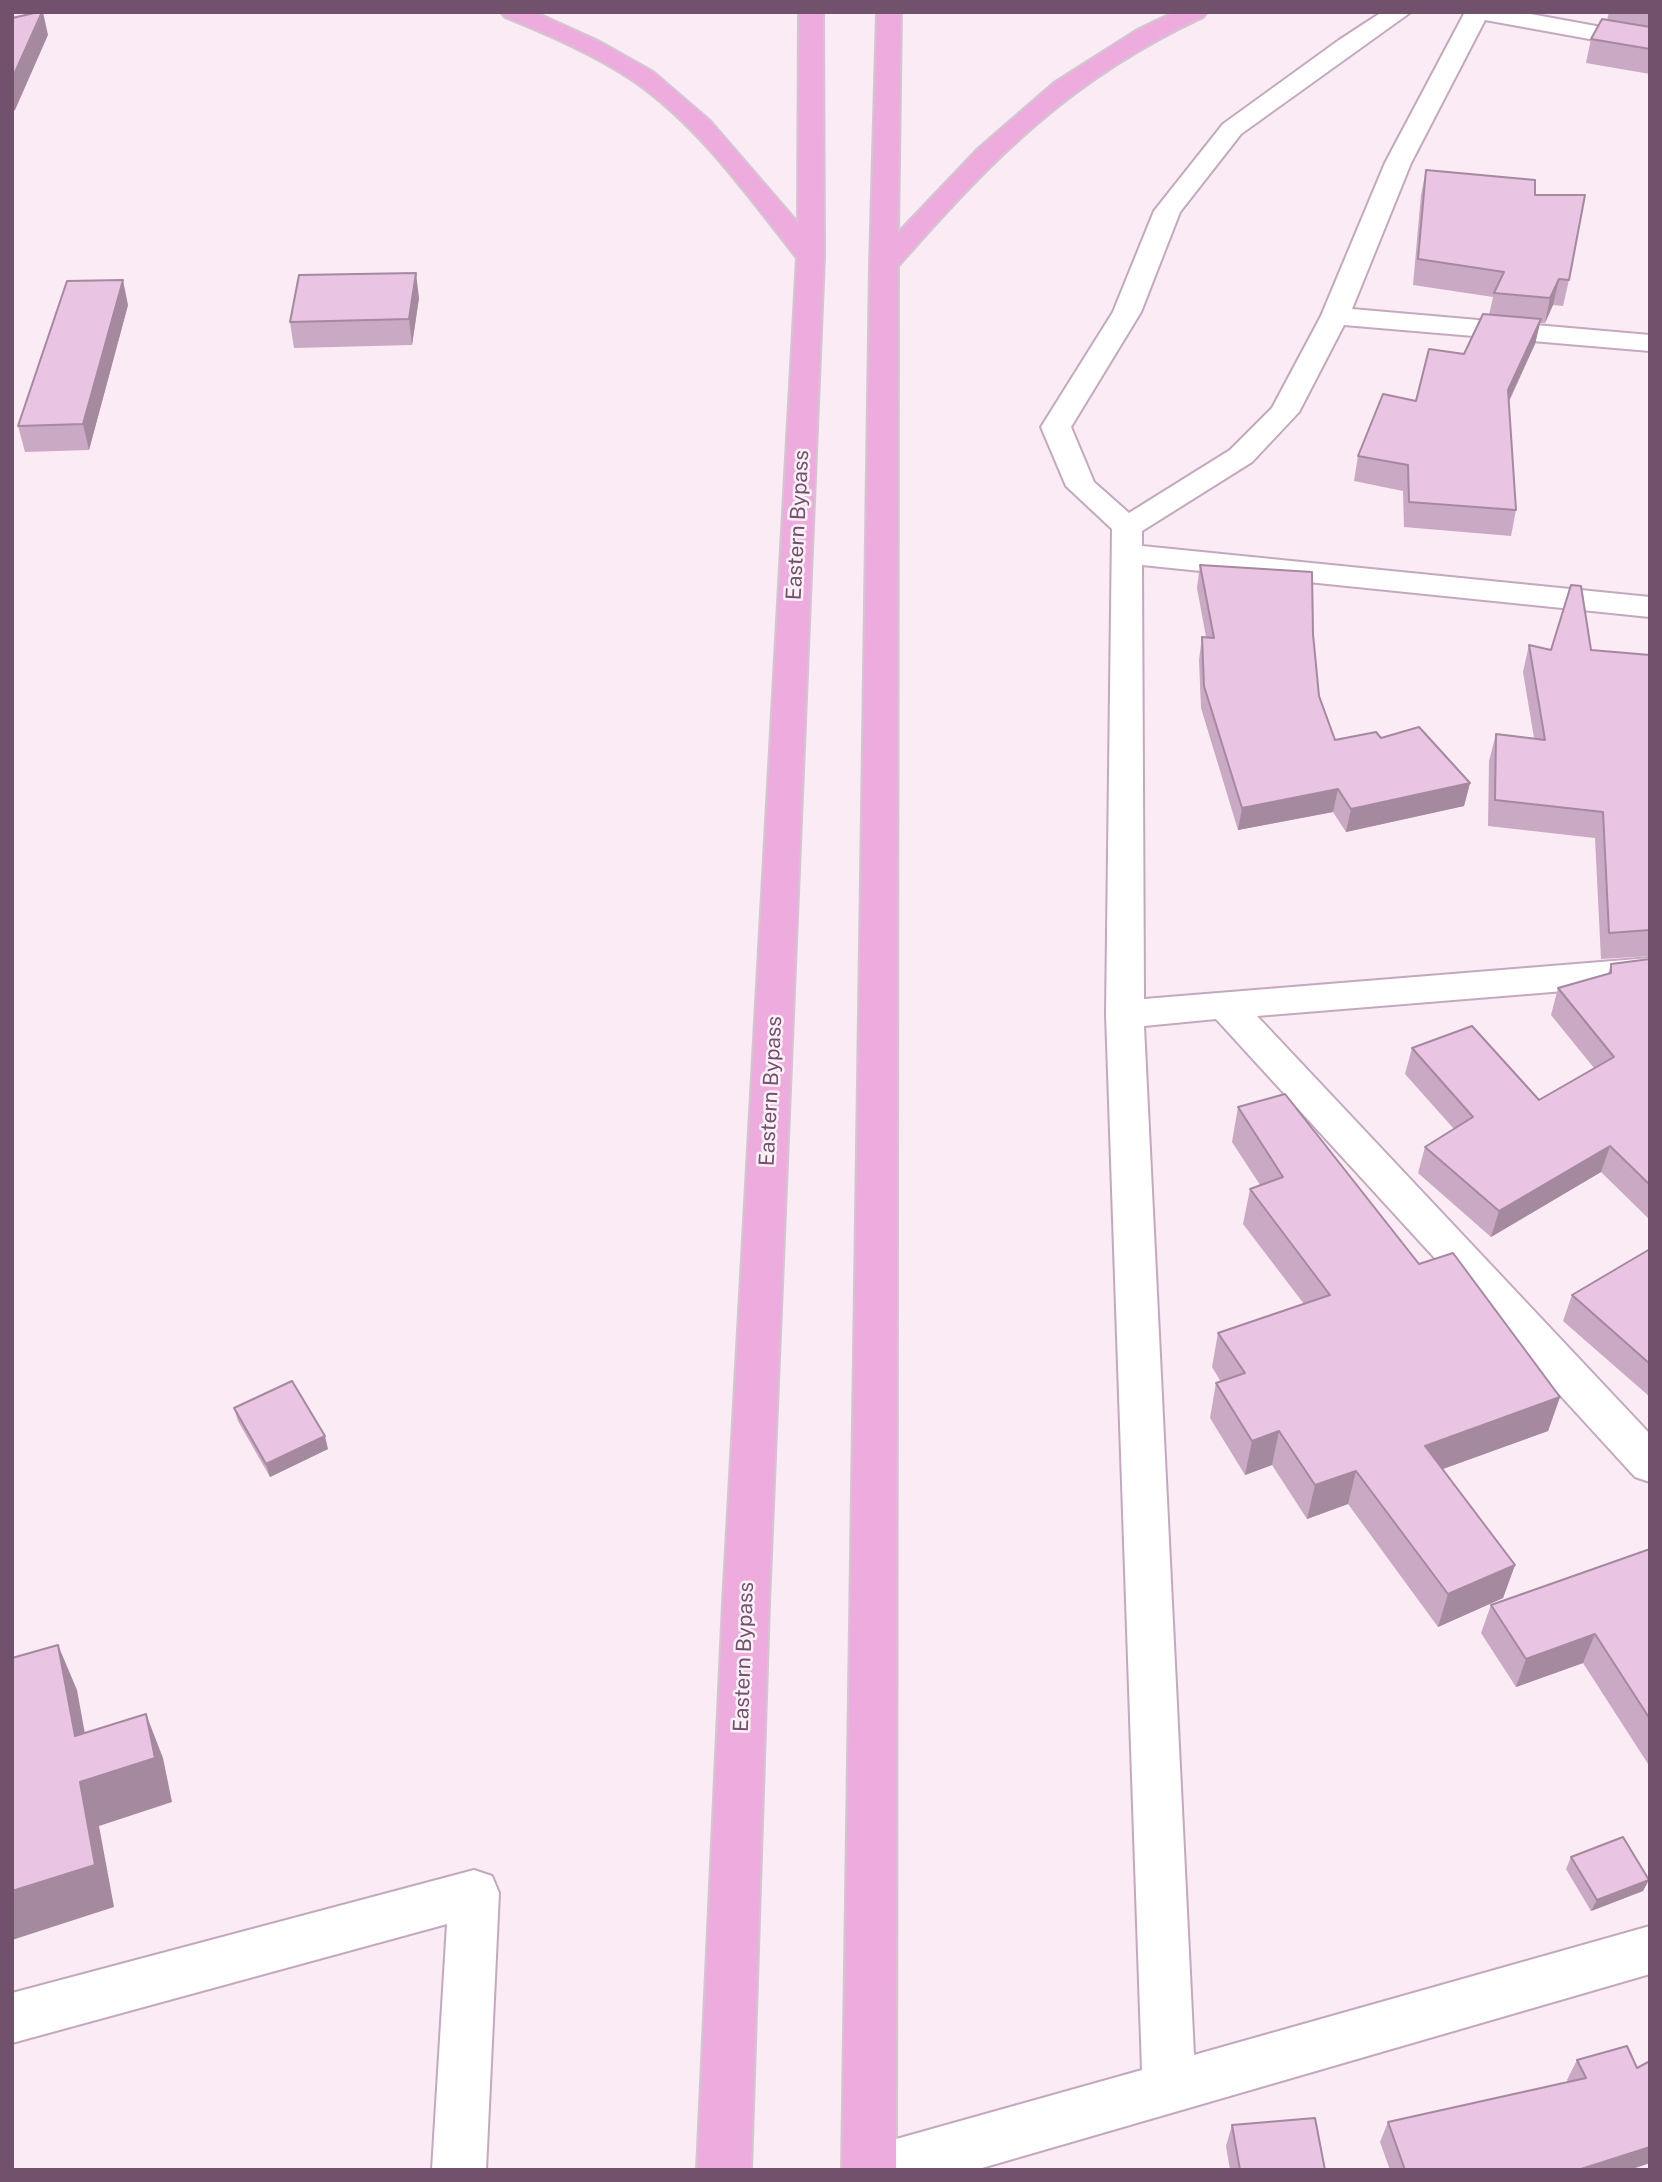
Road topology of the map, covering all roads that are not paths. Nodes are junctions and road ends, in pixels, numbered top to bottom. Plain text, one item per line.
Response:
1 (513, 12) edge
2 (811, 12) edge
3 (889, 12) edge
4 (1195, 12) edge
5 (1399, 12) edge
6 (1478, 12) edge
7 (1650, 43) edge
8 (811, 257) junction
9 (884, 265) junction
10 (1335, 316) junction
11 (1650, 343) edge
12 (1126, 540) junction
13 (1650, 607) edge
14 (1650, 971) edge
15 (1225, 1005) junction
16 (1125, 1014) junction
17 (1650, 1464) edge
18 (1650, 1950) edge
19 (12, 2018) edge
20 (1170, 2088) junction
21 (459, 2170) edge
22 (724, 2170) edge
23 (869, 2170) edge
24 (882, 2170) edge

1 - 8 highway
2 - 8 highway, Eastern Bypass
3 - 9 highway
4 - 9 highway
5 - 12 street
6 - 7 street
6 - 10 street
8 - 22 highway, Eastern Bypass
9 - 23 highway
10 - 11 street
10 - 12 street
12 - 13 street
12 - 16 street
14 - 15 street
15 - 16 street
15 - 17 street
16 - 20 street
18 - 20 street
19 - 21 street
20 - 24 street

